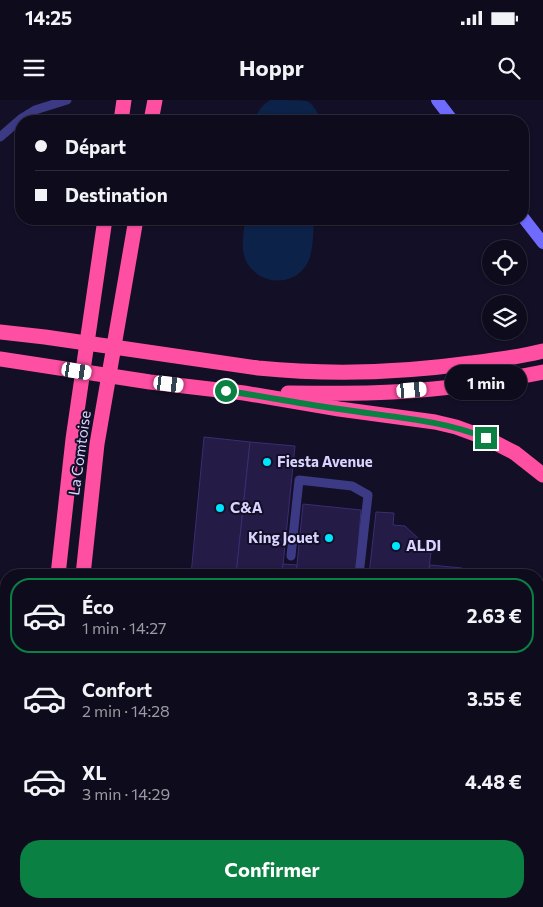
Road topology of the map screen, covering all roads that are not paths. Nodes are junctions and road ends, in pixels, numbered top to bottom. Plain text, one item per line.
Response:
1 (67, 100) edge
2 (124, 100) edge
3 (155, 100) edge
4 (437, 100) edge
5 (27, 115) edge
6 (122, 115) edge
7 (153, 115) edge
8 (448, 115) edge
9 (15, 124) edge
10 (0, 137) edge
11 (104, 225) edge
12 (135, 225) edge
13 (529, 225) edge
14 (543, 243) edge
15 (0, 332) edge
16 (543, 351) edge
17 (0, 359) edge
18 (543, 372) edge
19 (244, 393) junction
20 (543, 475) edge
21 (291, 556) dead end
22 (59, 569) edge
23 (84, 569) edge
24 (360, 569) edge

1 - 5 lane
2 - 6 highway
3 - 7 highway
4 - 8 main road
9 - 10 lane
11 - 22 highway, La Comtoise
12 - 23 highway, La Comtoise
13 - 14 main road
15 - 16 highway
17 - 19 highway
18 - 19 highway
19 - 20 highway
21 - 24 lane

